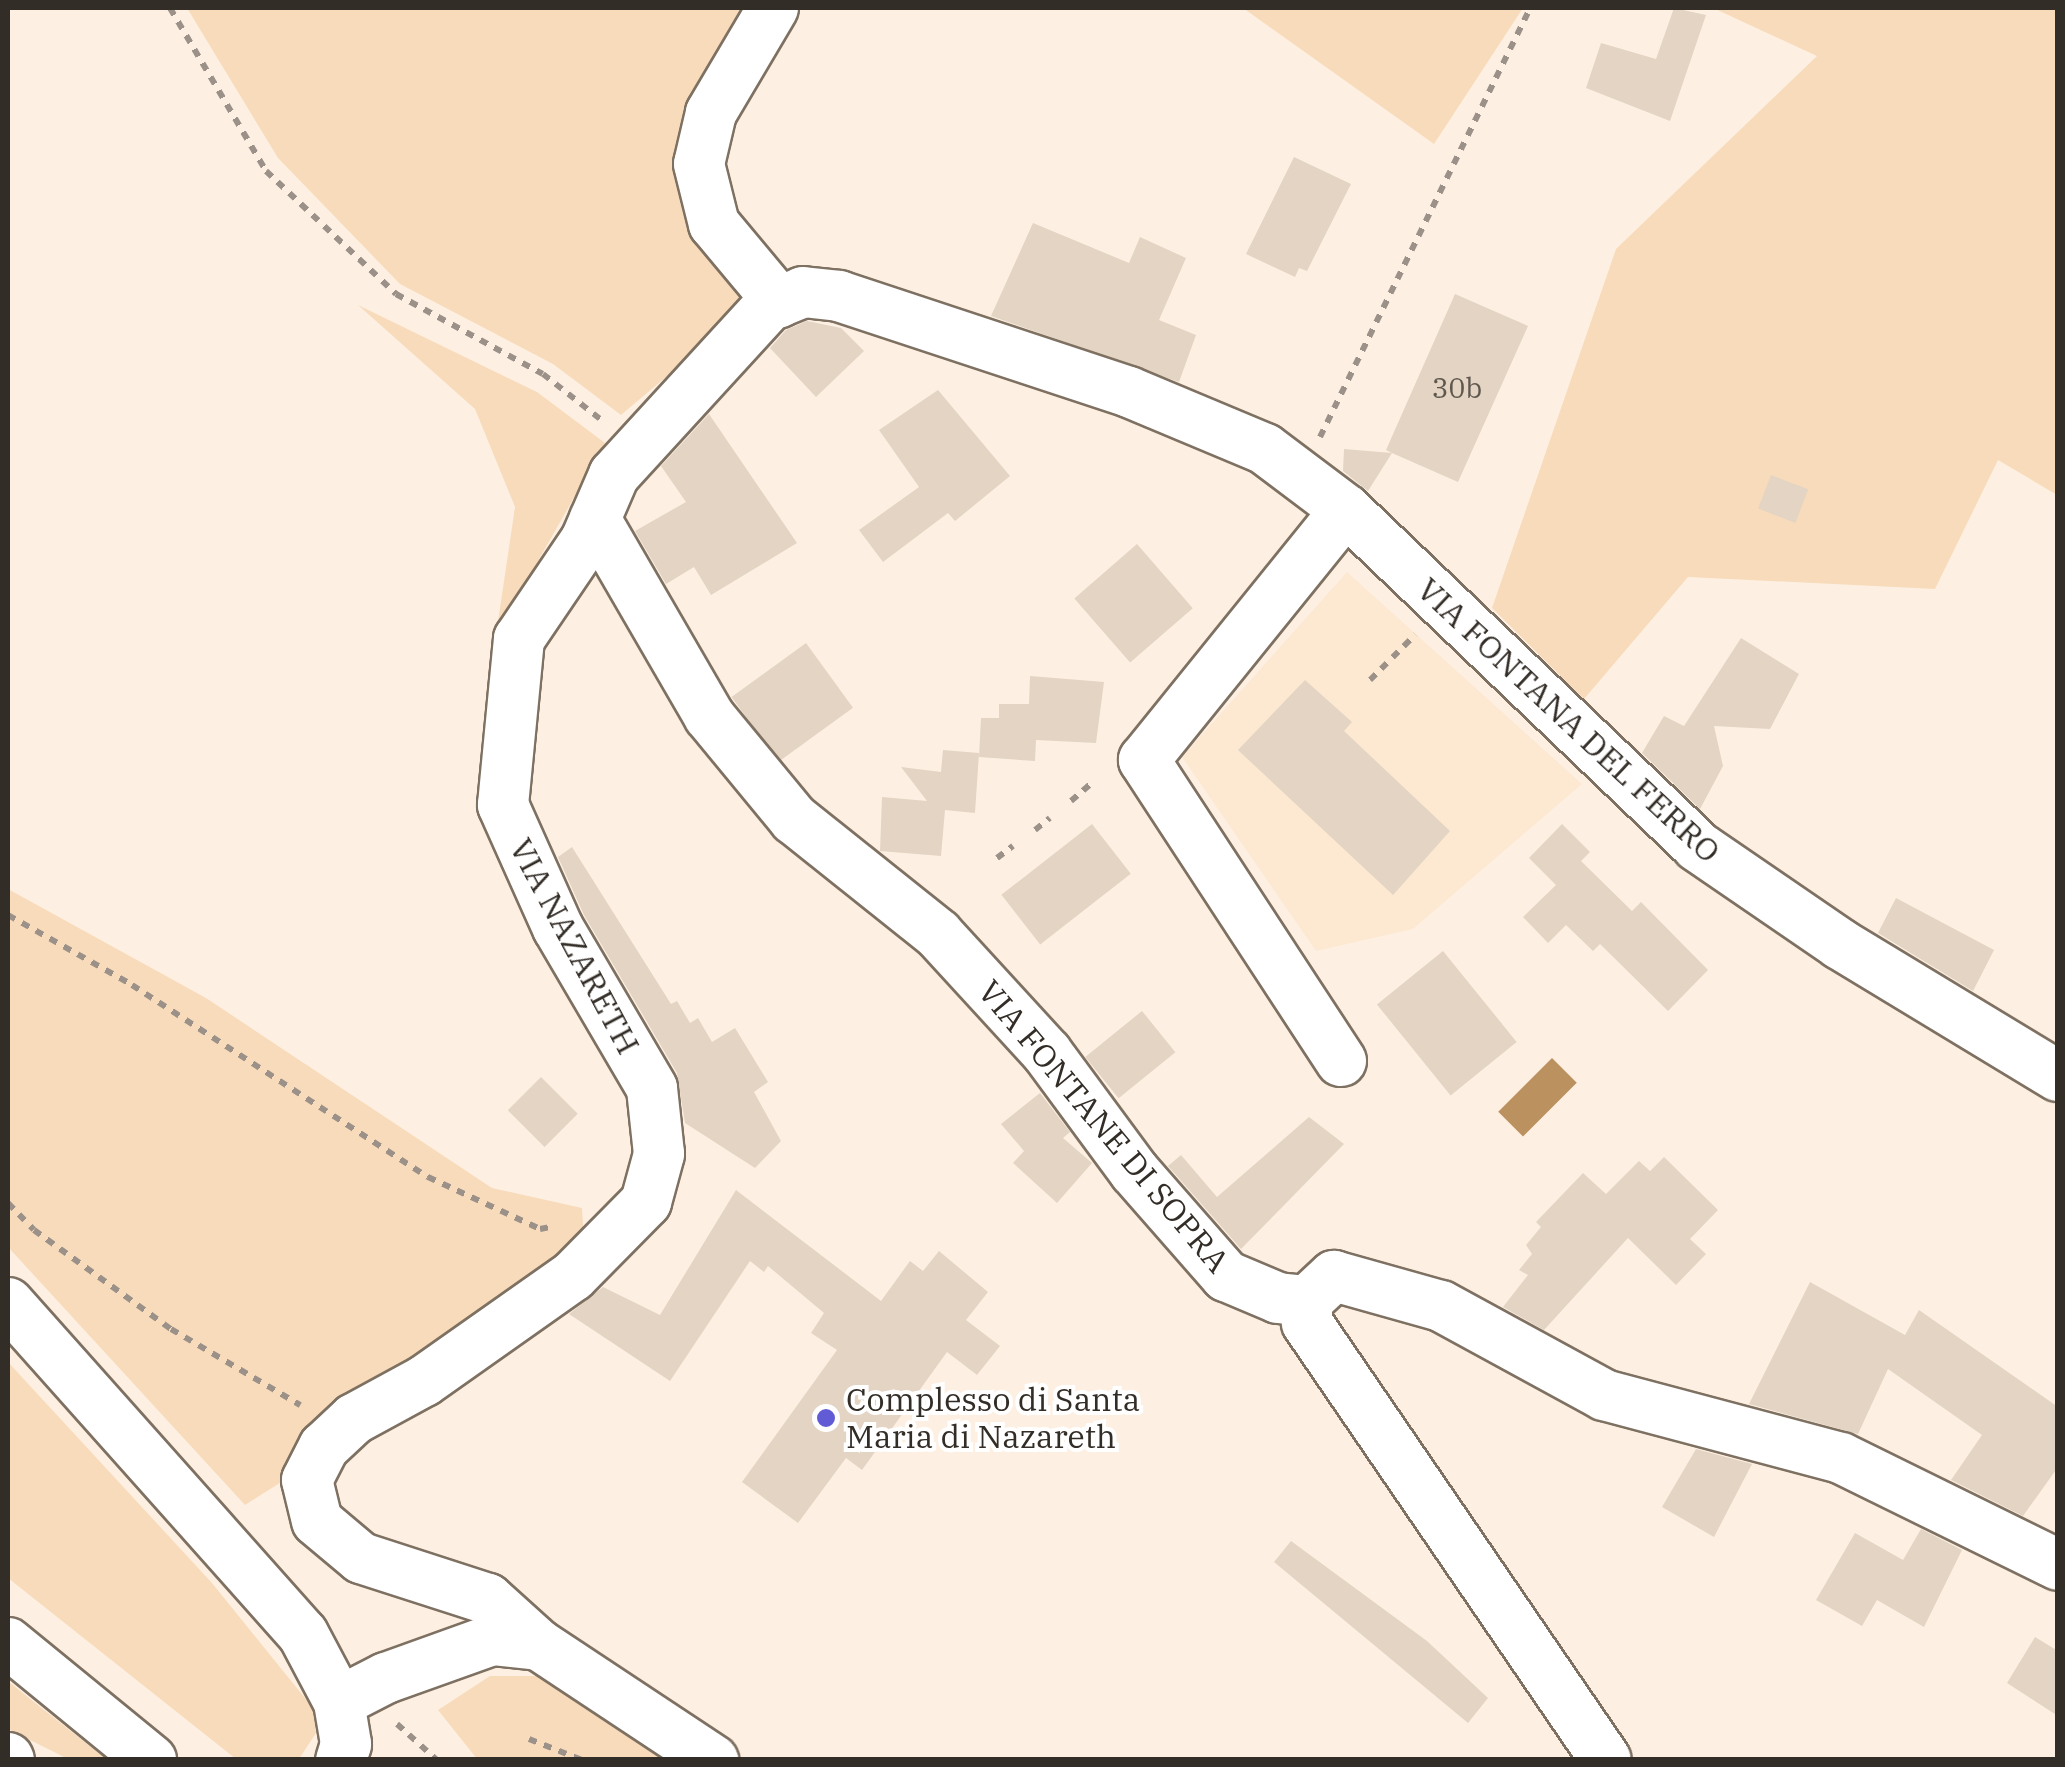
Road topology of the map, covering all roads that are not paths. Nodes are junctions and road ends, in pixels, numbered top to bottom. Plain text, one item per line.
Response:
1 (773, 8) edge
2 (779, 302) junction
3 (1346, 510) junction
4 (595, 519) junction
5 (1341, 1061) dead end
6 (2058, 1076) edge
7 (1307, 1301) junction
8 (8, 1303) edge
9 (2058, 1565) edge
10 (8, 1643) edge
11 (539, 1645) junction
12 (339, 1702) junction
13 (152, 1760) edge
14 (340, 1760) edge
15 (713, 1760) edge
16 (1606, 1760) edge

1 - 2 street
2 - 3 street, VIA FONTANA DEL FERRO
2 - 4 street
3 - 5 street
3 - 6 street, VIA FONTANA DEL FERRO
4 - 7 street, VIA FONTANE DI SOPRA
4 - 11 street, VIA NAZARETH
7 - 9 street
7 - 16 street
8 - 12 street
10 - 13 street
11 - 12 street
11 - 15 street
12 - 14 street

